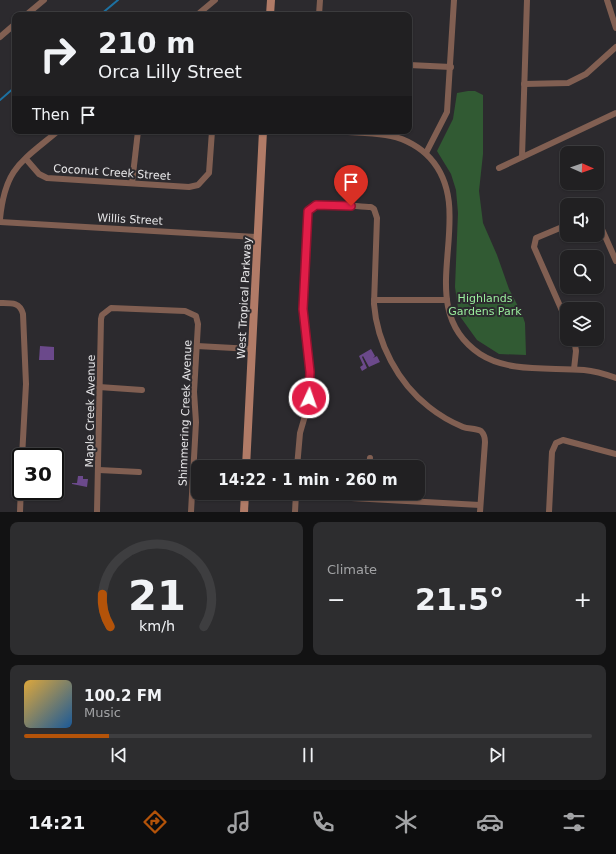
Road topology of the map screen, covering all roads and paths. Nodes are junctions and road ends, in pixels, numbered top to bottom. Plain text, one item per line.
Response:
1 (44, 0) edge
2 (215, 0) edge
3 (271, 0) edge
4 (320, 0) edge
5 (454, 0) edge
6 (527, 0) edge
7 (607, 0) edge
8 (30, 12) edge
9 (202, 12) edge
10 (270, 12) edge
11 (319, 12) edge
12 (12, 27) edge
13 (616, 28) edge
14 (0, 37) edge
15 (616, 47) edge
16 (412, 65) edge
17 (451, 68) junction
18 (524, 84) junction
19 (616, 113) edge
20 (54, 134) edge
21 (138, 134) edge
22 (212, 134) edge
23 (263, 134) edge
24 (357, 134) edge
25 (426, 153) junction
26 (522, 157) junction
27 (26, 158) junction
28 (499, 168) dead end
29 (132, 183) junction
30 (0, 220) edge
31 (560, 228) edge
32 (604, 234) edge
33 (258, 237) junction
34 (616, 261) edge
35 (374, 300) junction
36 (447, 300) junction
37 (0, 303) edge
38 (560, 307) edge
39 (196, 316) joint
40 (197, 346) junction
41 (575, 346) edge
42 (252, 349) junction
43 (574, 369) junction
44 (616, 378) edge
45 (99, 387) junction
46 (142, 390) dead end
47 (22, 448) edge
48 (616, 454) edge
49 (246, 460) edge
50 (298, 460) edge
51 (99, 470) junction
52 (139, 472) dead end
53 (20, 500) edge
54 (245, 500) edge
55 (296, 500) edge
56 (402, 500) edge
57 (480, 509) edge
58 (20, 512) edge
59 (97, 512) edge
60 (191, 512) edge
61 (244, 512) edge
62 (295, 512) edge
63 (549, 512) edge

1 - 8 street
2 - 9 street
3 - 10 main road
4 - 11 street
5 - 17 street
6 - 18 street
7 - 13 street
12 - 14 street
15 - 18 street
16 - 17 street
17 - 25 street
18 - 26 street
19 - 26 street
20 - 27 street
21 - 29 street
22 - 29 street, Coconut Creek Street
23 - 33 main road, West Tropical Parkway
24 - 25 street
25 - 36 street
26 - 28 street
27 - 29 street, Coconut Creek Street
27 - 30 street
30 - 33 street, Willis Street
31 - 38 street
32 - 34 street
33 - 42 main road, West Tropical Parkway
35 - 36 street
35 - 50 street
35 - 57 street
36 - 43 street
37 - 47 street
39 - 40 street, Shimmering Creek Avenue
39 - 45 street, Maple Creek Avenue
40 - 42 street
40 - 60 street, Shimmering Creek Avenue
41 - 43 street
42 - 49 main road, West Tropical Parkway
43 - 44 street
45 - 46 street
45 - 51 street, Maple Creek Avenue
48 - 63 street
51 - 52 street
51 - 59 street, Maple Creek Avenue
53 - 58 street
54 - 61 main road
55 - 62 street
56 - 57 street

